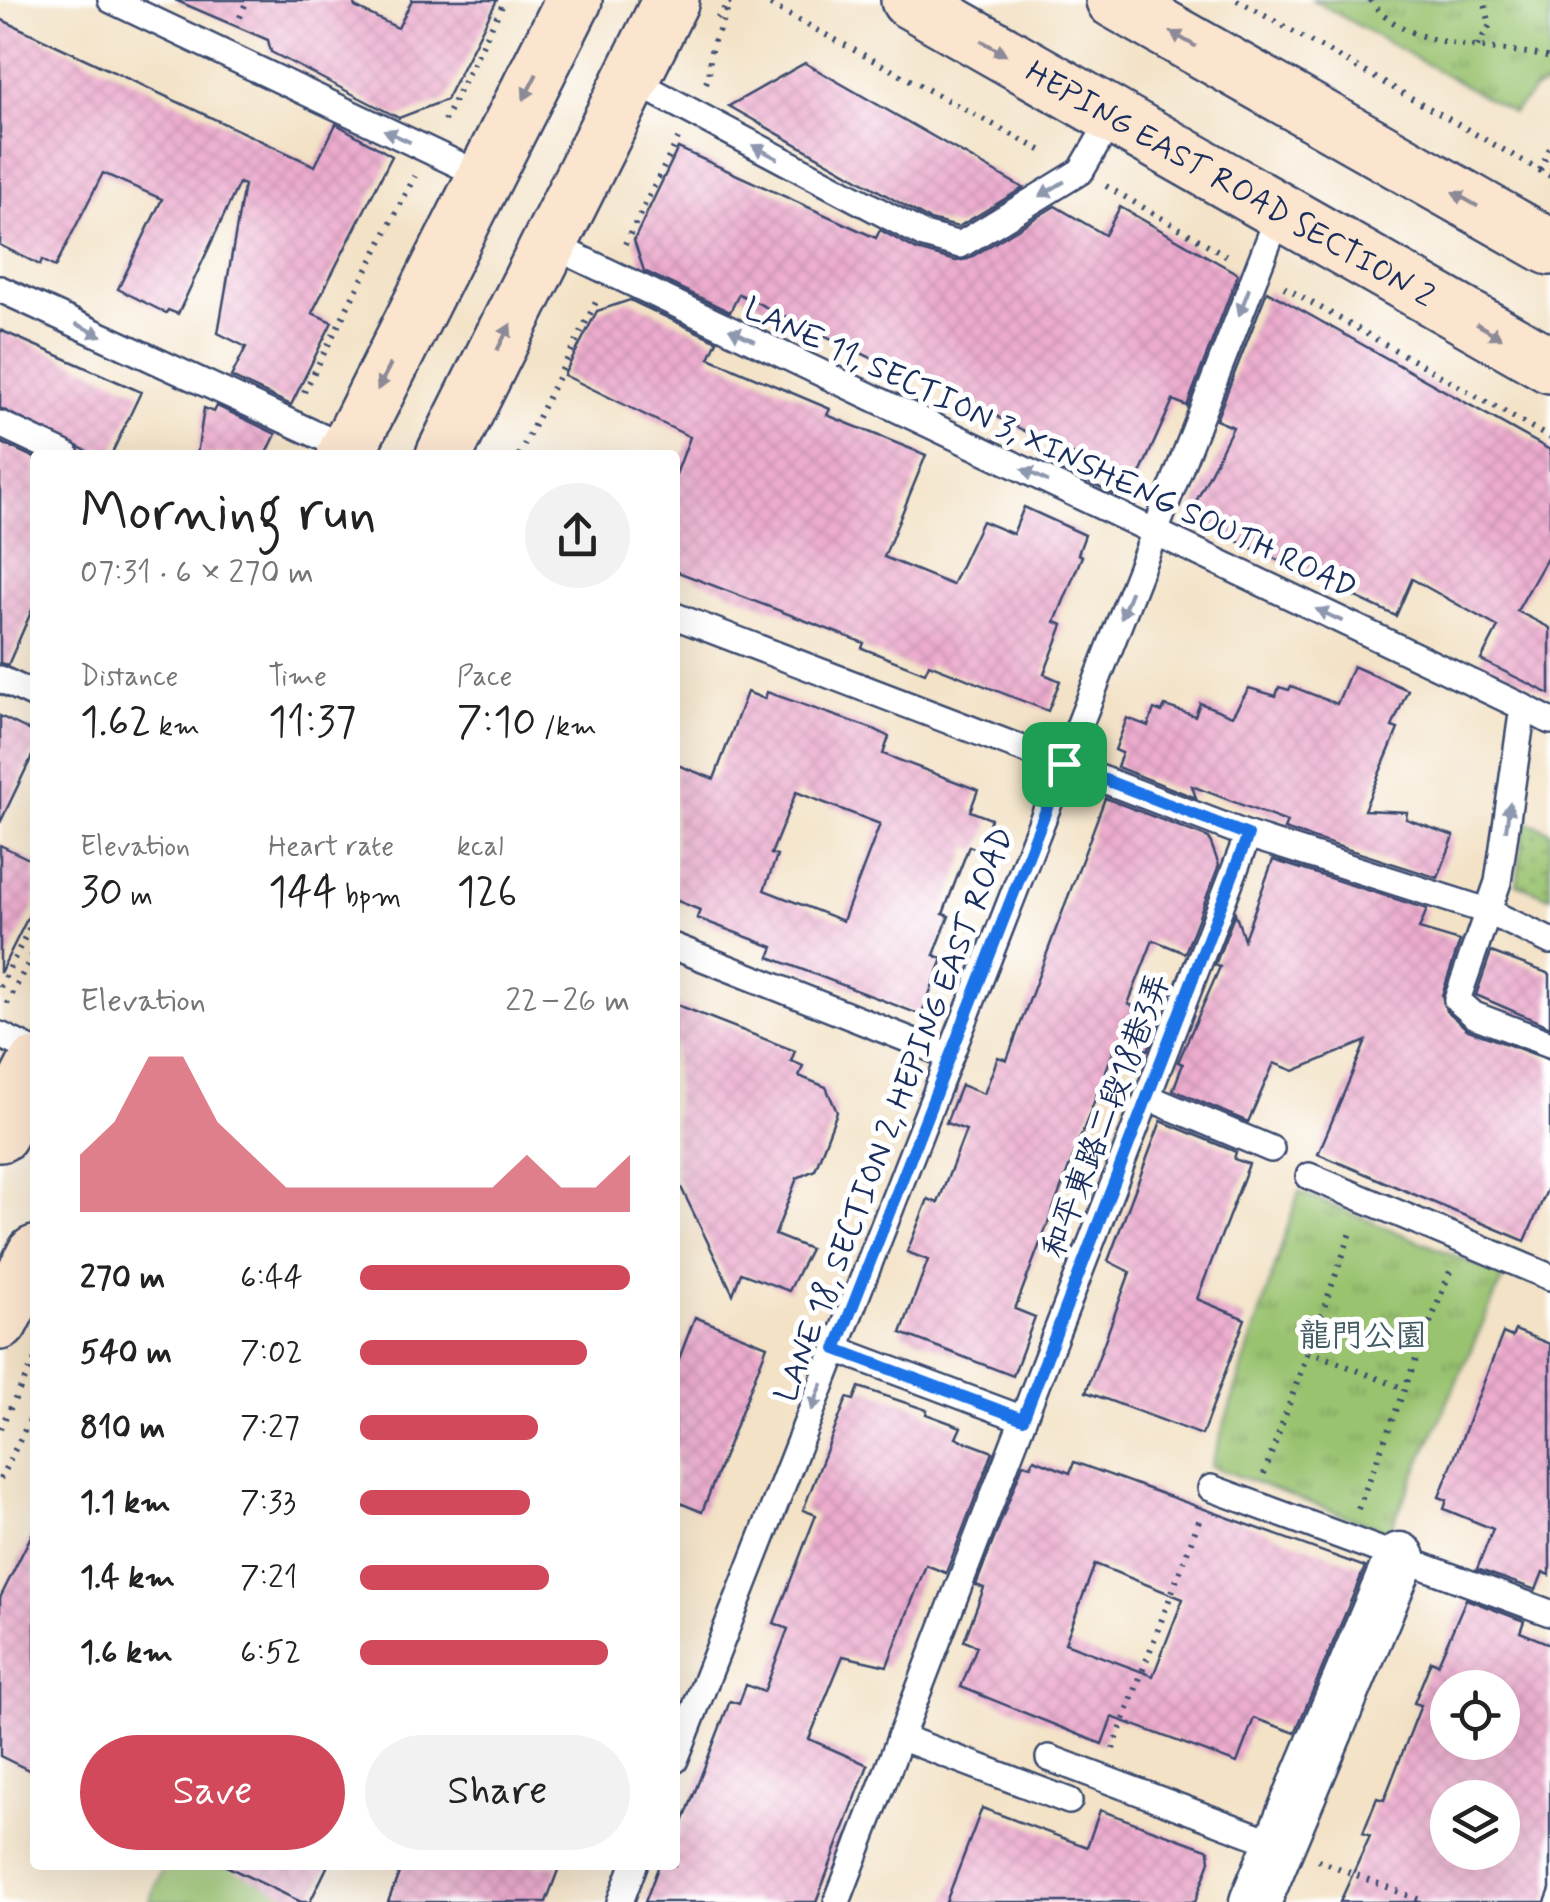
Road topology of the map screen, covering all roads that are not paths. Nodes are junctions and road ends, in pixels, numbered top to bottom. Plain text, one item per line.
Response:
1 (110, 0) edge
2 (574, 0) edge
3 (671, 0) edge
4 (909, 0) edge
5 (1114, 0) edge
6 (630, 79) junction
7 (1113, 116) junction
8 (485, 177) junction
9 (1280, 212) junction
10 (552, 245) junction
11 (1550, 248) edge
12 (0, 289) edge
13 (1550, 366) edge
14 (0, 424) edge
15 (55, 450) edge
16 (342, 450) edge
17 (347, 450) edge
18 (447, 450) edge
19 (1154, 532) junction
20 (680, 618) edge
21 (0, 679) edge
22 (30, 693) edge
23 (1522, 707) junction
24 (1550, 721) edge
25 (1064, 764) junction
26 (1248, 835) junction
27 (1487, 911) junction
28 (1550, 941) edge
29 (680, 949) edge
30 (0, 1034) edge
31 (1550, 1044) edge
32 (30, 1049) edge
33 (950, 1056) junction
34 (30, 1076) edge
35 (1147, 1097) junction
36 (0, 1134) edge
37 (1272, 1149) dead end
38 (1309, 1176) dead end
39 (30, 1264) edge
40 (1550, 1277) edge
41 (0, 1322) edge
42 (836, 1349) junction
43 (1023, 1419) junction
44 (1211, 1488) road end
45 (1400, 1558) junction
46 (1550, 1613) edge
47 (900, 1737) junction
48 (680, 1747) edge
49 (1049, 1758) dead end
50 (1069, 1801) dead end
51 (1280, 1844) junction
52 (632, 1870) edge
53 (620, 1902) edge
54 (837, 1902) edge
55 (1256, 1902) edge

8 -> 1 lane
2 -> 8 main road
3 - 6 main road
4 -> 7 main road, HEPING EAST ROAD SECTION 2
11 -> 5 main road
7 -> 6 lane
6 - 10 main road
7 - 9 main road, HEPING EAST ROAD SECTION 2
8 -> 17 main road
9 -> 13 main road, HEPING EAST ROAD SECTION 2
9 -> 19 lane, LANE 18, SECTION 2, HEPING EAST ROAD
18 -> 10 main road
19 -> 10 lane, LANE 11, SECTION 3, XINSHENG SOUTH ROAD
12 -> 16 lane
14 - 15 lane
23 -> 19 lane, LANE 11, SECTION 3, XINSHENG SOUTH ROAD
19 -> 25 lane, LANE 18, SECTION 2, HEPING EAST ROAD
20 - 25 lane
21 - 22 lane
23 - 24 lane, LANE 11, SECTION 3, XINSHENG SOUTH ROAD
27 -> 23 lane
25 - 26 lane
25 - 33 lane, LANE 18, SECTION 2, HEPING EAST ROAD
26 - 27 lane
26 - 35 lane, 和平東路二段18巷3弄
27 - 28 lane
27 - 31 lane
29 - 33 lane
30 - 32 lane
33 - 42 lane, LANE 18, SECTION 2, HEPING EAST ROAD
34 - 36 main road
35 - 37 lane
35 - 43 lane, 和平東路二段18巷3弄
38 - 40 lane
39 - 41 main road
42 - 43 lane
42 -> 48 lane, LANE 18, SECTION 2, HEPING EAST ROAD
43 - 47 lane, 和平東路二段18巷3弄
44 - 45 lane
45 - 46 lane
45 - 51 street
47 - 50 lane
47 - 54 lane, 和平東路二段18巷3弄
49 - 51 lane
51 - 55 street
52 - 53 lane

